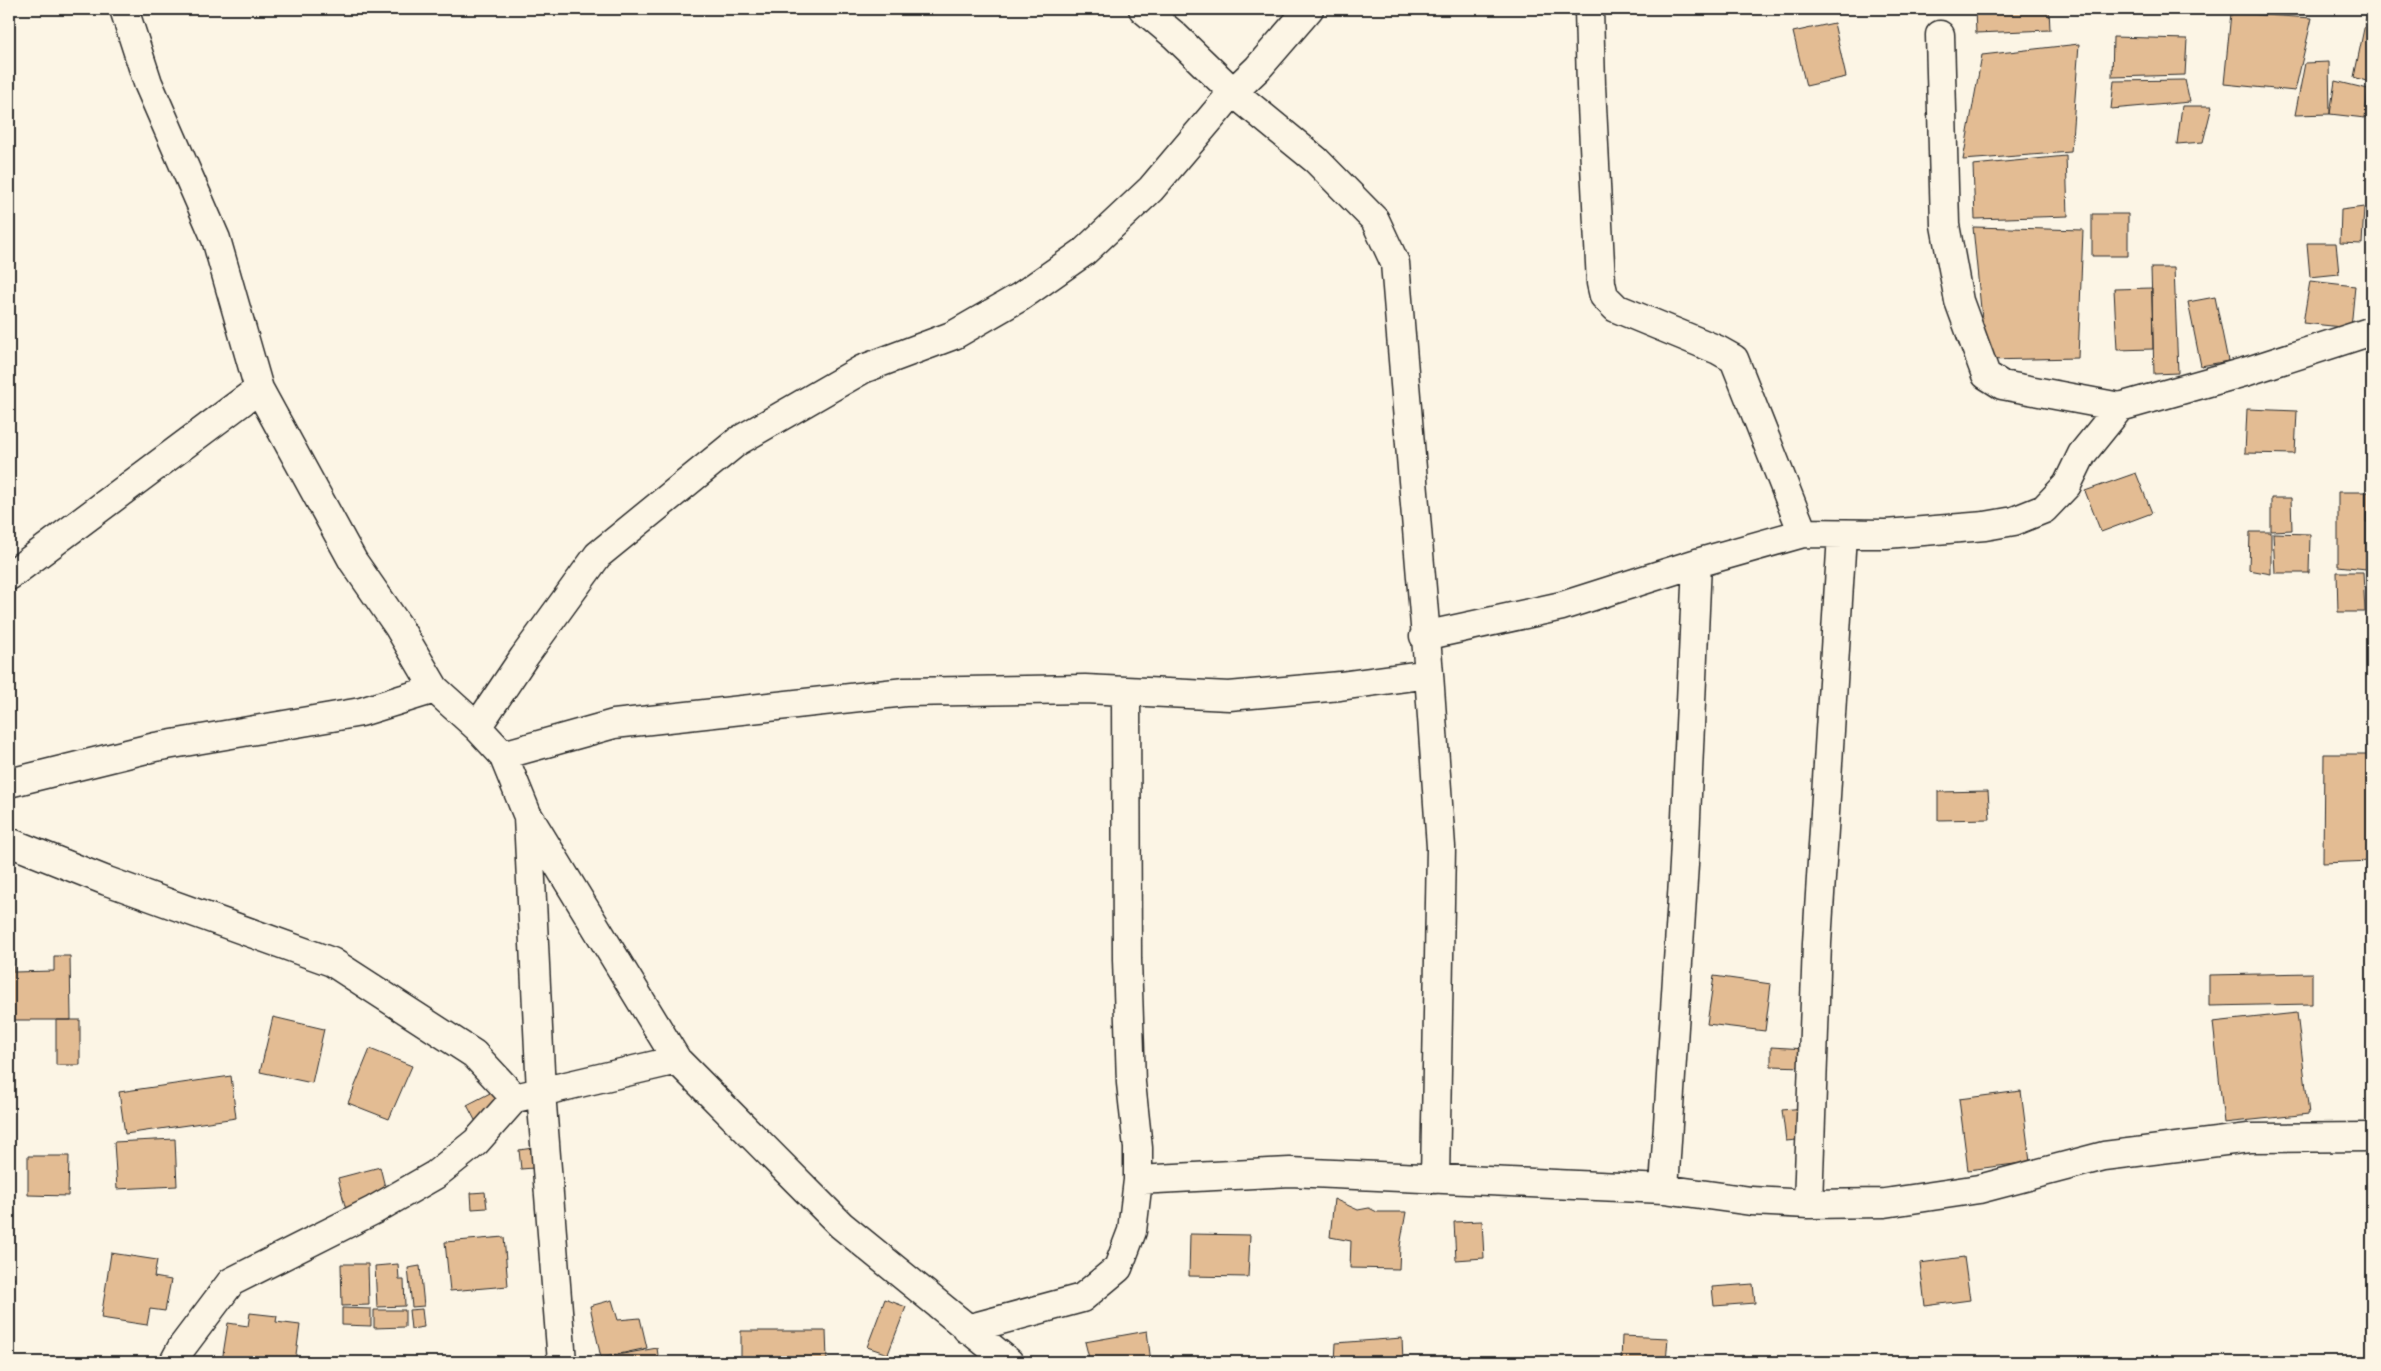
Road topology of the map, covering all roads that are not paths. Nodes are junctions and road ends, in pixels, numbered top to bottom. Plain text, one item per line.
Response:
1 (124, 9) edge
2 (1143, 9) edge
3 (1309, 9) edge
4 (1590, 9) edge
5 (1940, 35) dead end
6 (1233, 92) junction
7 (2372, 330) edge
8 (259, 390) junction
9 (2120, 408) junction
10 (1803, 533) junction
11 (1842, 535) junction
12 (1697, 563) junction
13 (9, 576) edge
14 (1424, 636) junction
15 (1429, 674) junction
16 (436, 690) junction
17 (1126, 693) junction
18 (477, 727) junction
19 (503, 755) junction
20 (9, 783) edge
21 (528, 814) junction
22 (9, 842) edge
23 (677, 1060) junction
24 (528, 1095) junction
25 (2372, 1137) edge
26 (1435, 1179) junction
27 (1138, 1180) junction
28 (1664, 1189) junction
29 (1808, 1204) junction
30 (967, 1329) junction
31 (174, 1362) edge
32 (562, 1362) edge
33 (1009, 1362) edge

1 - 8 street
2 - 6 street
3 - 6 street
4 - 10 street
5 - 9 street
6 - 14 street
6 - 18 street
7 - 9 street
8 - 13 street
8 - 16 street
9 - 11 street
10 - 11 street
10 - 12 street
11 - 29 street
12 - 14 street
12 - 28 street
14 - 15 street
15 - 17 street
15 - 26 street
16 - 18 street
16 - 20 street
17 - 19 street
17 - 27 street
18 - 19 street
19 - 21 street
21 - 23 street
21 - 24 street
22 - 24 street
23 - 24 street
23 - 30 street
24 - 31 street
24 - 32 street
25 - 29 street
26 - 27 street
26 - 28 street
27 - 30 street
28 - 29 street
30 - 33 street

